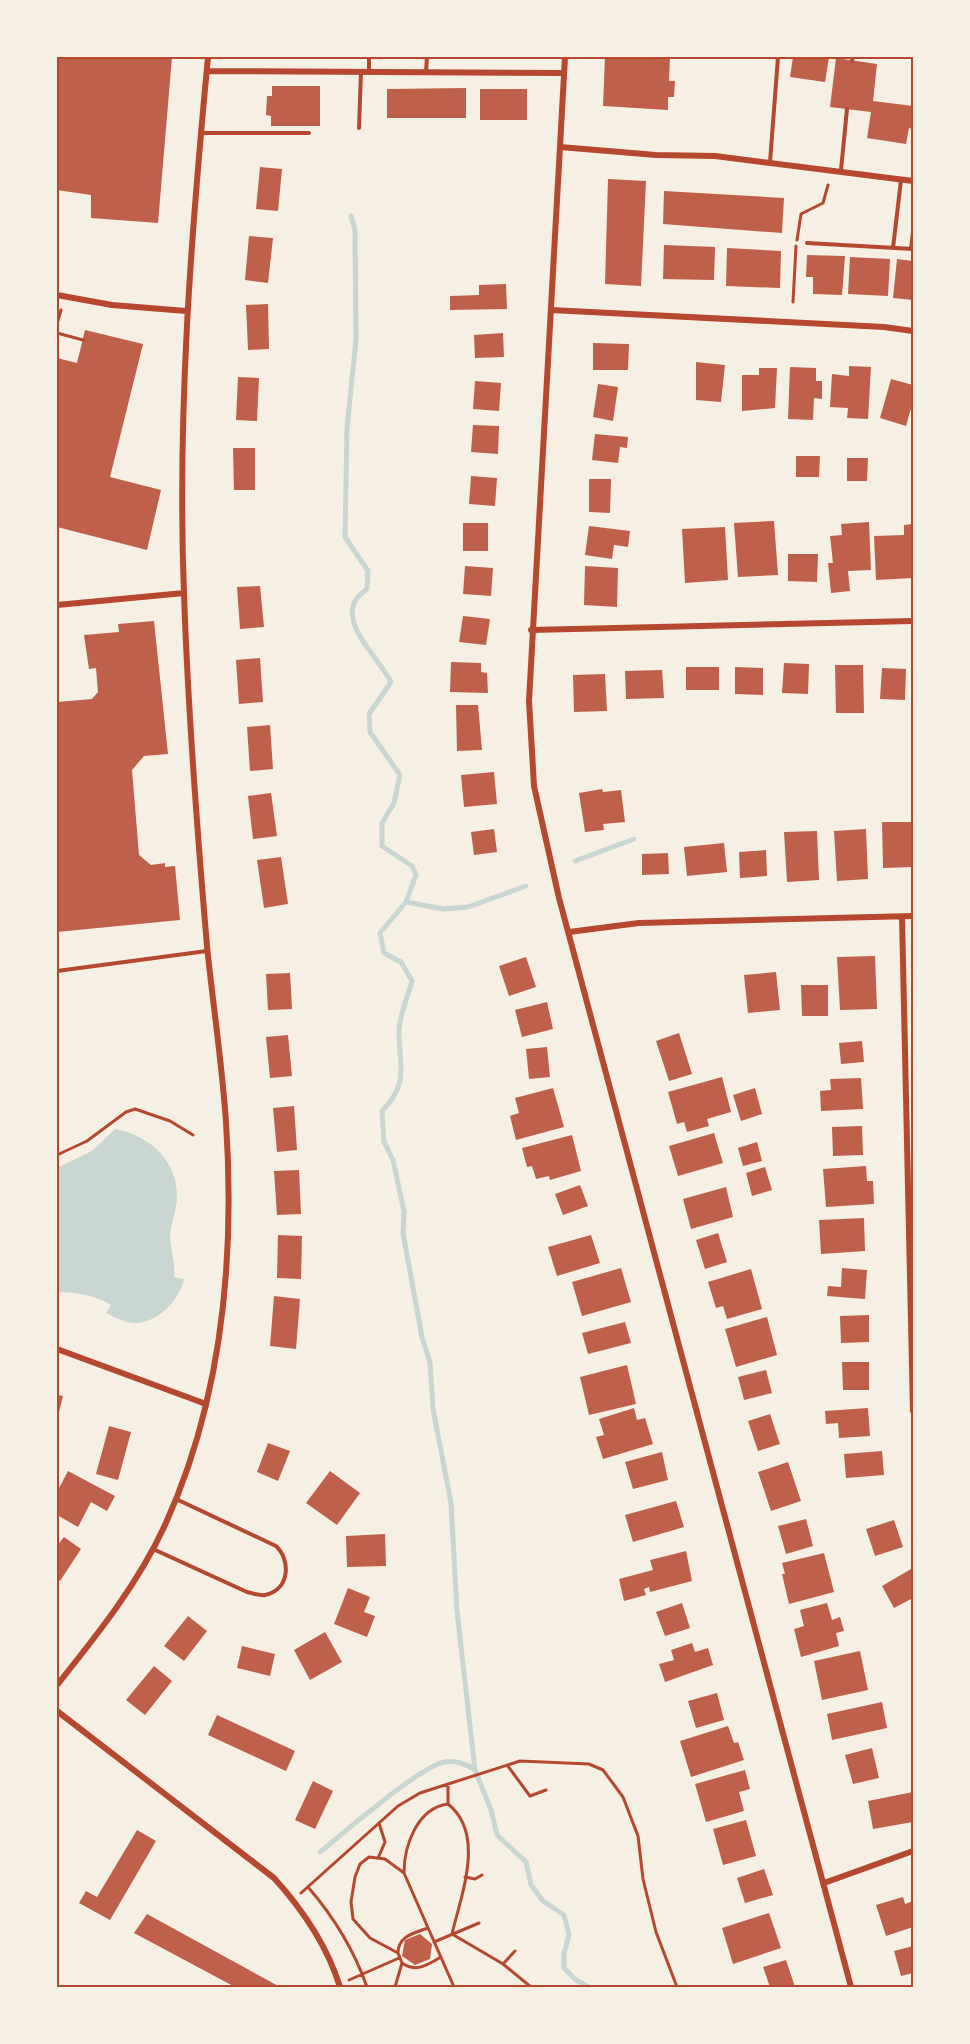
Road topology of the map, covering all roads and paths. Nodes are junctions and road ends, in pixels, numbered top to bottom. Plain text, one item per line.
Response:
1 (208, 57) edge
2 (369, 57) edge
3 (427, 57) edge
4 (565, 57) edge
5 (778, 57) edge
6 (207, 71) junction
7 (361, 72) junction
8 (369, 72) junction
9 (426, 72) junction
10 (564, 74) junction
11 (847, 109) dead end
12 (358, 128) dead end
13 (200, 133) junction
14 (309, 133) dead end
15 (560, 147) junction
16 (770, 162) junction
17 (841, 170) junction
18 (901, 180) junction
19 (913, 181) edge
20 (913, 232) edge
21 (807, 243) dead end
22 (892, 248) junction
23 (912, 249) edge
24 (57, 295) edge
25 (61, 310) dead end
26 (551, 310) junction
27 (186, 311) junction
28 (57, 324) edge
29 (913, 331) edge
30 (57, 333) edge
31 (83, 340) dead end
32 (184, 593) junction
33 (57, 605) edge
34 (913, 621) edge
35 (531, 630) junction
36 (913, 916) edge
37 (902, 917) junction
38 (569, 932) junction
39 (208, 951) junction
40 (57, 971) edge
41 (193, 1135) dead end
42 (57, 1155) edge
43 (57, 1348) edge
44 (206, 1404) junction
45 (913, 1411) edge
46 (176, 1499) junction
47 (153, 1549) junction
48 (57, 1685) edge
49 (57, 1711) edge
50 (507, 1765) junction
51 (448, 1784) junction
52 (546, 1790) dead end
53 (447, 1804) junction
54 (379, 1823) junction
55 (913, 1851) edge
56 (379, 1856) junction
57 (404, 1874) junction
58 (482, 1875) dead end
59 (465, 1876) junction
60 (824, 1883) junction
61 (479, 1923) dead end
62 (428, 1928) junction
63 (452, 1934) junction
64 (434, 1942) junction
65 (515, 1951) dead end
66 (399, 1956) junction
67 (441, 1957) junction
68 (402, 1963) junction
69 (503, 1964) junction
70 (362, 1974) junction
71 (353, 1978) dead end
72 (340, 1987) edge
73 (367, 1987) edge
74 (395, 1987) edge
75 (454, 1987) edge
76 (531, 1987) edge
77 (677, 1987) edge
78 (851, 1987) edge

1 - 6 street
2 - 8 lane
3 - 9 lane
4 - 10 street
5 - 16 lane
6 - 7 street
6 - 13 street
7 - 8 street
7 - 12 lane
8 - 9 street
9 - 10 street
10 - 15 street
11 - 17 lane
13 - 14 lane
13 - 27 street
15 - 16 street
15 - 26 street
16 - 17 street
17 - 18 street
18 - 19 street
18 - 22 lane
20 - 23 lane
21 - 22 lane
22 - 23 lane
24 - 27 street
25 - 28 path
26 - 29 street
26 - 35 street
27 - 32 street
30 - 31 path
32 - 33 street
32 - 39 street
34 - 35 street
35 - 38 street
36 - 37 street
37 - 38 street
37 - 45 street
38 - 60 street
39 - 40 lane
39 - 44 street
41 - 42 path
43 - 44 street
44 - 46 street
46 - 47 street
46 - 47 lane
47 - 48 street
49 - 72 street
50 - 51 path
50 - 52 path
50 - 77 path
51 - 53 path
51 - 54 path
53 - 57 path
53 - 59 path
54 - 56 path
54 - 70 path
55 - 60 street
56 - 57 path
56 - 66 path
57 - 62 path
58 - 59 path
59 - 63 path
60 - 78 street
61 - 63 path
62 - 64 path
62 - 66 path
63 - 64 path
63 - 69 path
64 - 67 path
65 - 69 path
66 - 68 path
66 - 70 path
67 - 68 path
67 - 75 path
68 - 74 path
69 - 76 path
70 - 71 path
70 - 73 path

